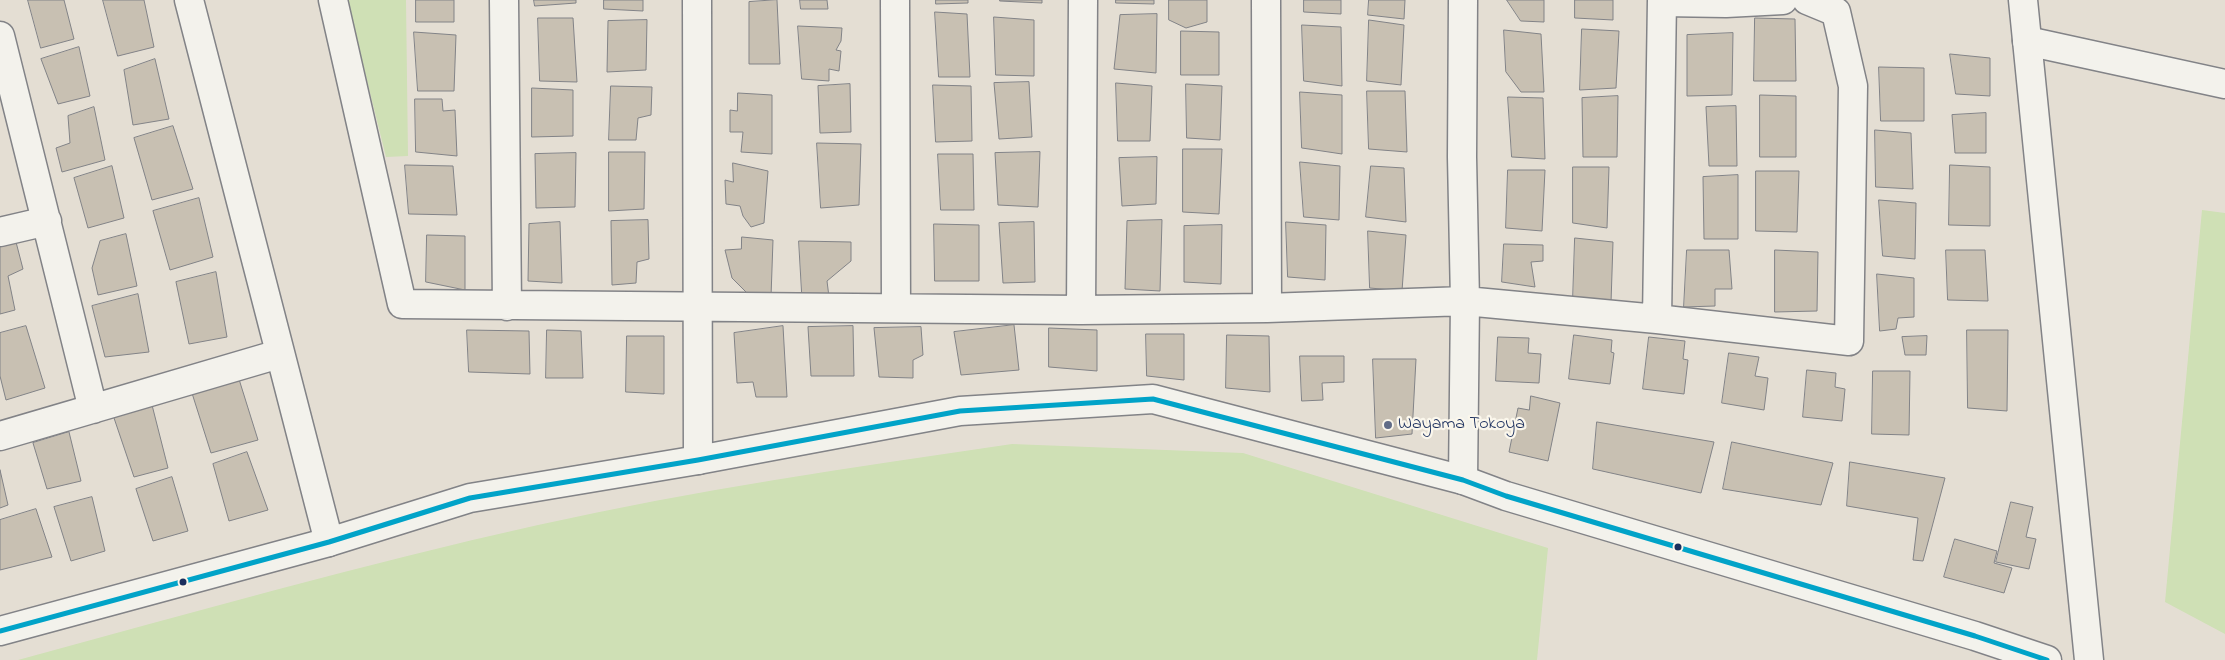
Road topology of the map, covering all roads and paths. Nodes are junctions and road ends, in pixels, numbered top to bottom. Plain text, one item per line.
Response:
1 (189, 0) edge
2 (333, 0) edge
3 (504, 0) edge
4 (697, 0) edge
5 (894, 0) edge
6 (1083, 0) edge
7 (1266, 0) edge
8 (1463, 0) edge
9 (1783, 0) edge
10 (1807, 0) edge
11 (2023, 0) edge
12 (1662, 1) edge
13 (0, 36) edge
14 (2028, 40) junction
15 (2225, 84) edge
16 (47, 221) junction
17 (0, 232) edge
18 (1465, 301) junction
19 (508, 306) junction
20 (697, 308) junction
21 (896, 308) junction
22 (1267, 308) junction
23 (1081, 310) junction
24 (1657, 319) junction
25 (279, 354) junction
26 (93, 409) junction
27 (0, 436) edge
28 (698, 460) junction
29 (1463, 480) junction
30 (329, 542) junction
31 (0, 631) edge
32 (2047, 660) edge
33 (2089, 660) edge

1 - 25 street
2 - 19 street
3 - 19 street
4 - 20 street
5 - 21 street
6 - 23 street
7 - 22 street
8 - 18 street
9 - 12 street
10 - 24 street
11 - 14 street
12 - 24 street
13 - 16 street
14 - 15 street
14 - 33 street
16 - 17 street
16 - 26 street
18 - 22 street
18 - 24 street
18 - 29 street
19 - 20 street
20 - 21 street
20 - 28 street
21 - 23 street
22 - 23 street
25 - 26 street
25 - 30 street
26 - 27 street
28 - 29 street
28 - 30 street
29 - 32 street
30 - 31 street

